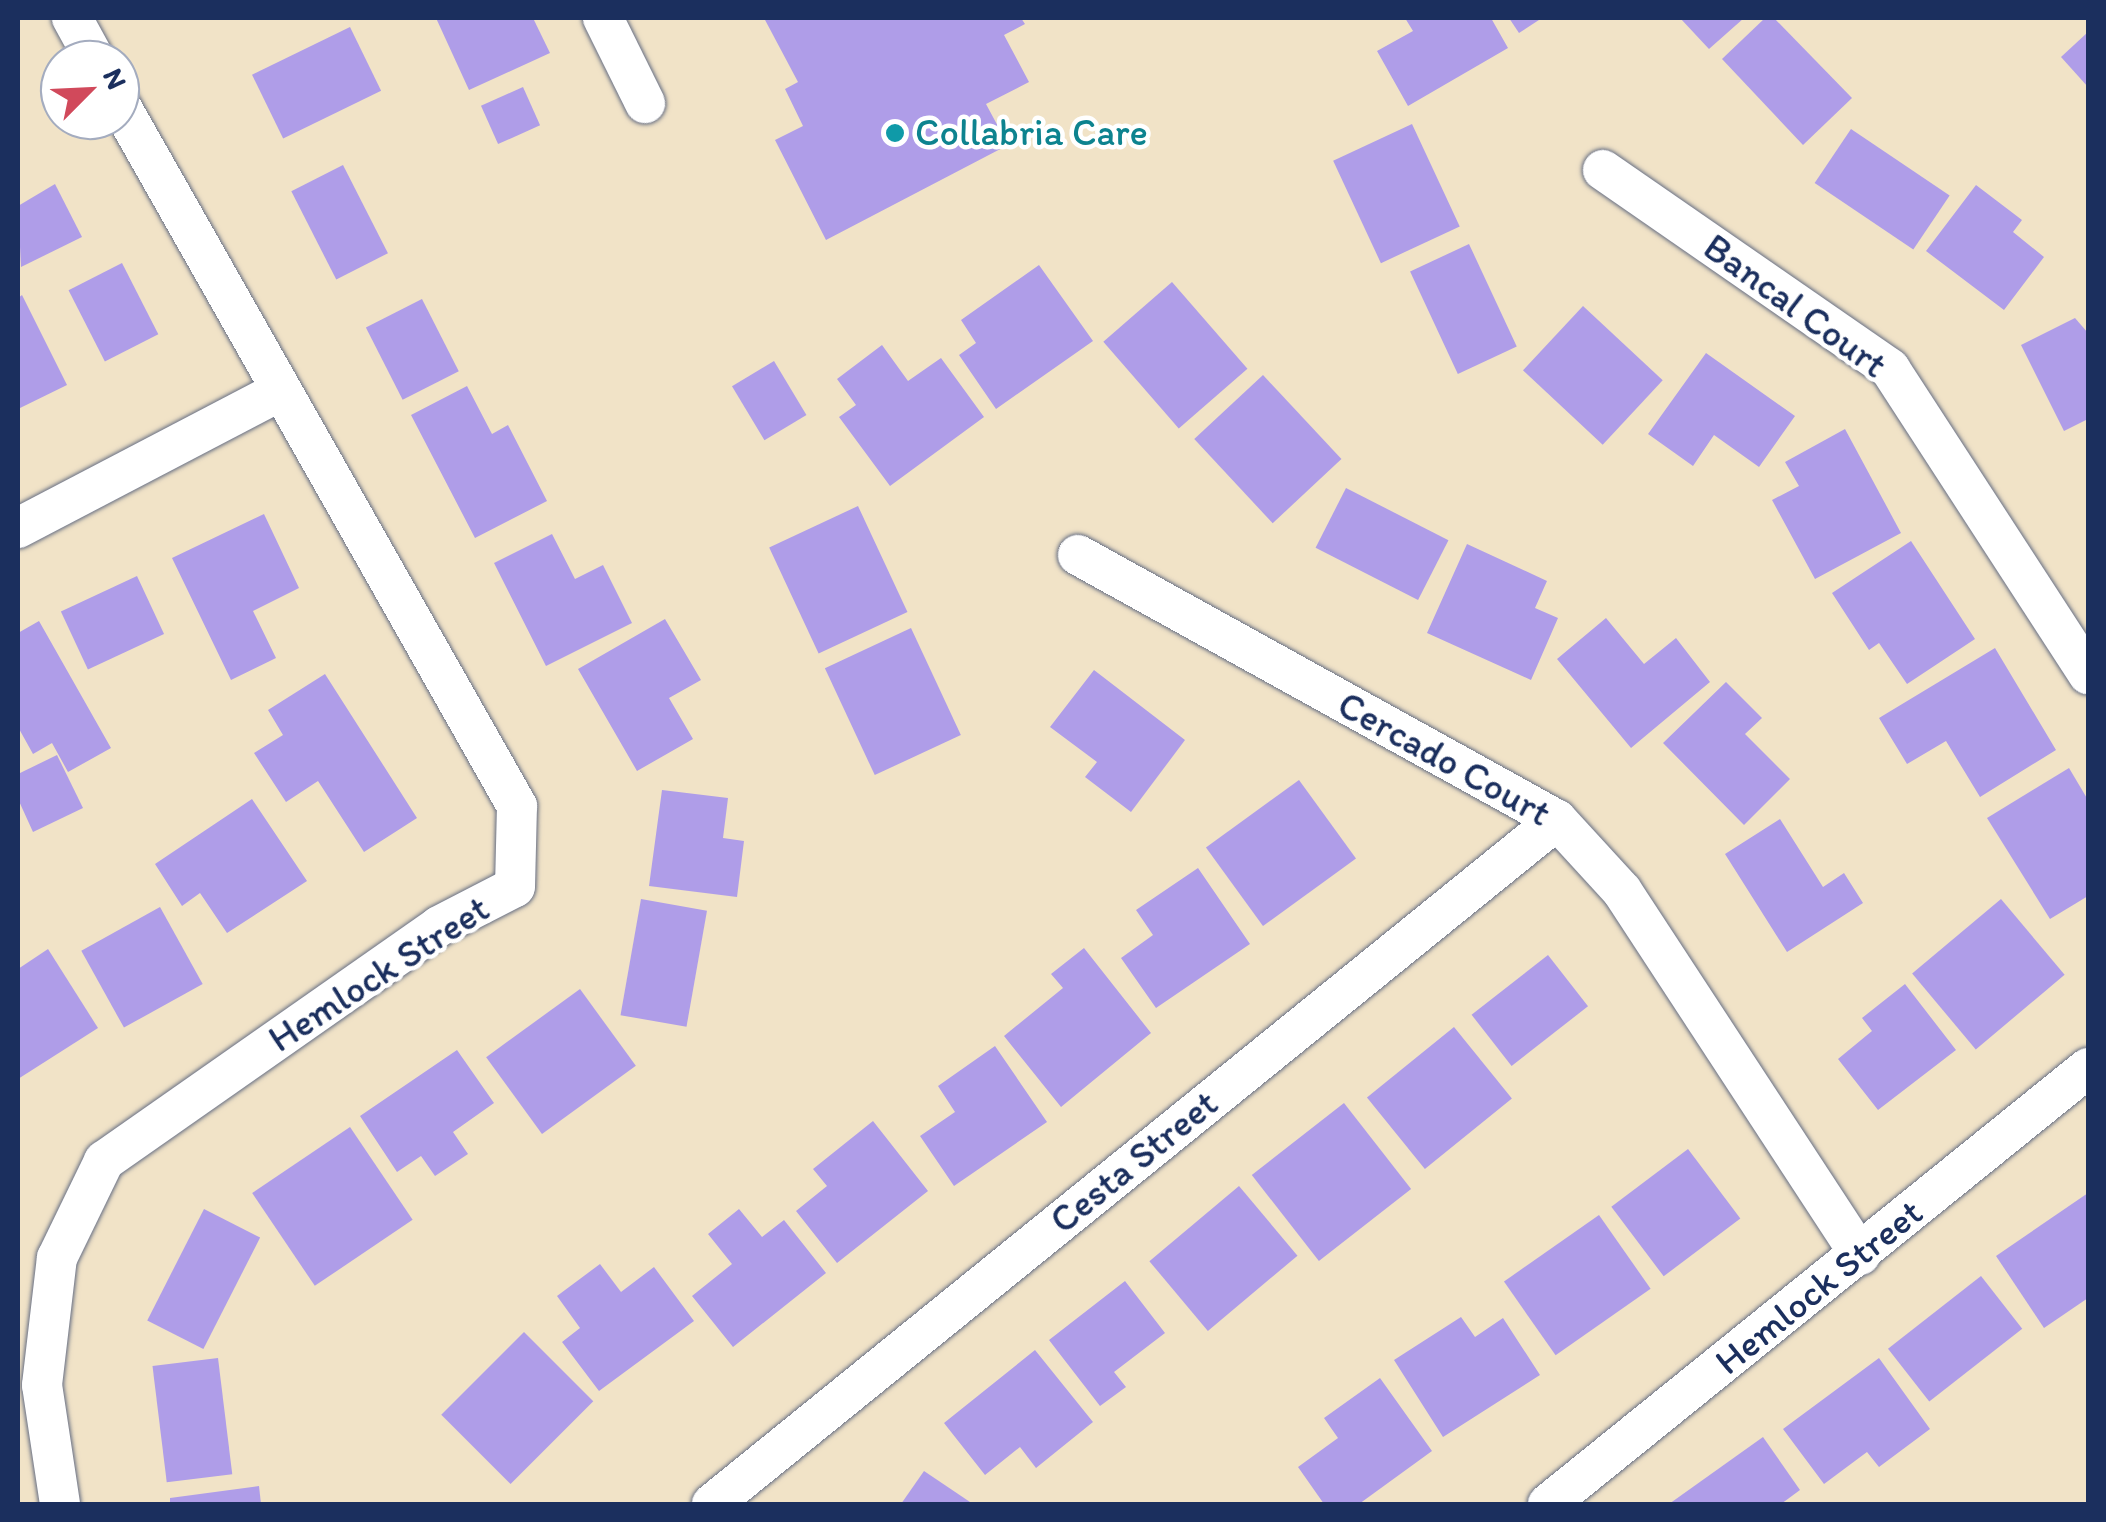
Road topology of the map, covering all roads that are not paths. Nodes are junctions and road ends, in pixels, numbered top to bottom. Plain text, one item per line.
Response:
1 (72, 18) edge
2 (602, 18) edge
3 (85, 40) edge
4 (645, 103) dead end
5 (139, 140) edge
6 (1603, 170) dead end
7 (278, 392) junction
8 (18, 528) edge
9 (1078, 555) dead end
10 (2088, 674) edge
11 (1557, 820) junction
12 (2088, 1068) edge
13 (1860, 1254) junction
14 (60, 1504) edge
15 (712, 1504) edge
16 (1548, 1504) edge

1 - 3 street
2 - 4 street
5 - 7 street, Hemlock Street
6 - 10 street, Bancal Court
7 - 8 street
7 - 14 street, Hemlock Street
9 - 11 street, Cercado Court
11 - 13 street, Cercado Court
11 - 15 street, Cesta Street
12 - 13 street, Hemlock Street
13 - 16 street, Hemlock Street

